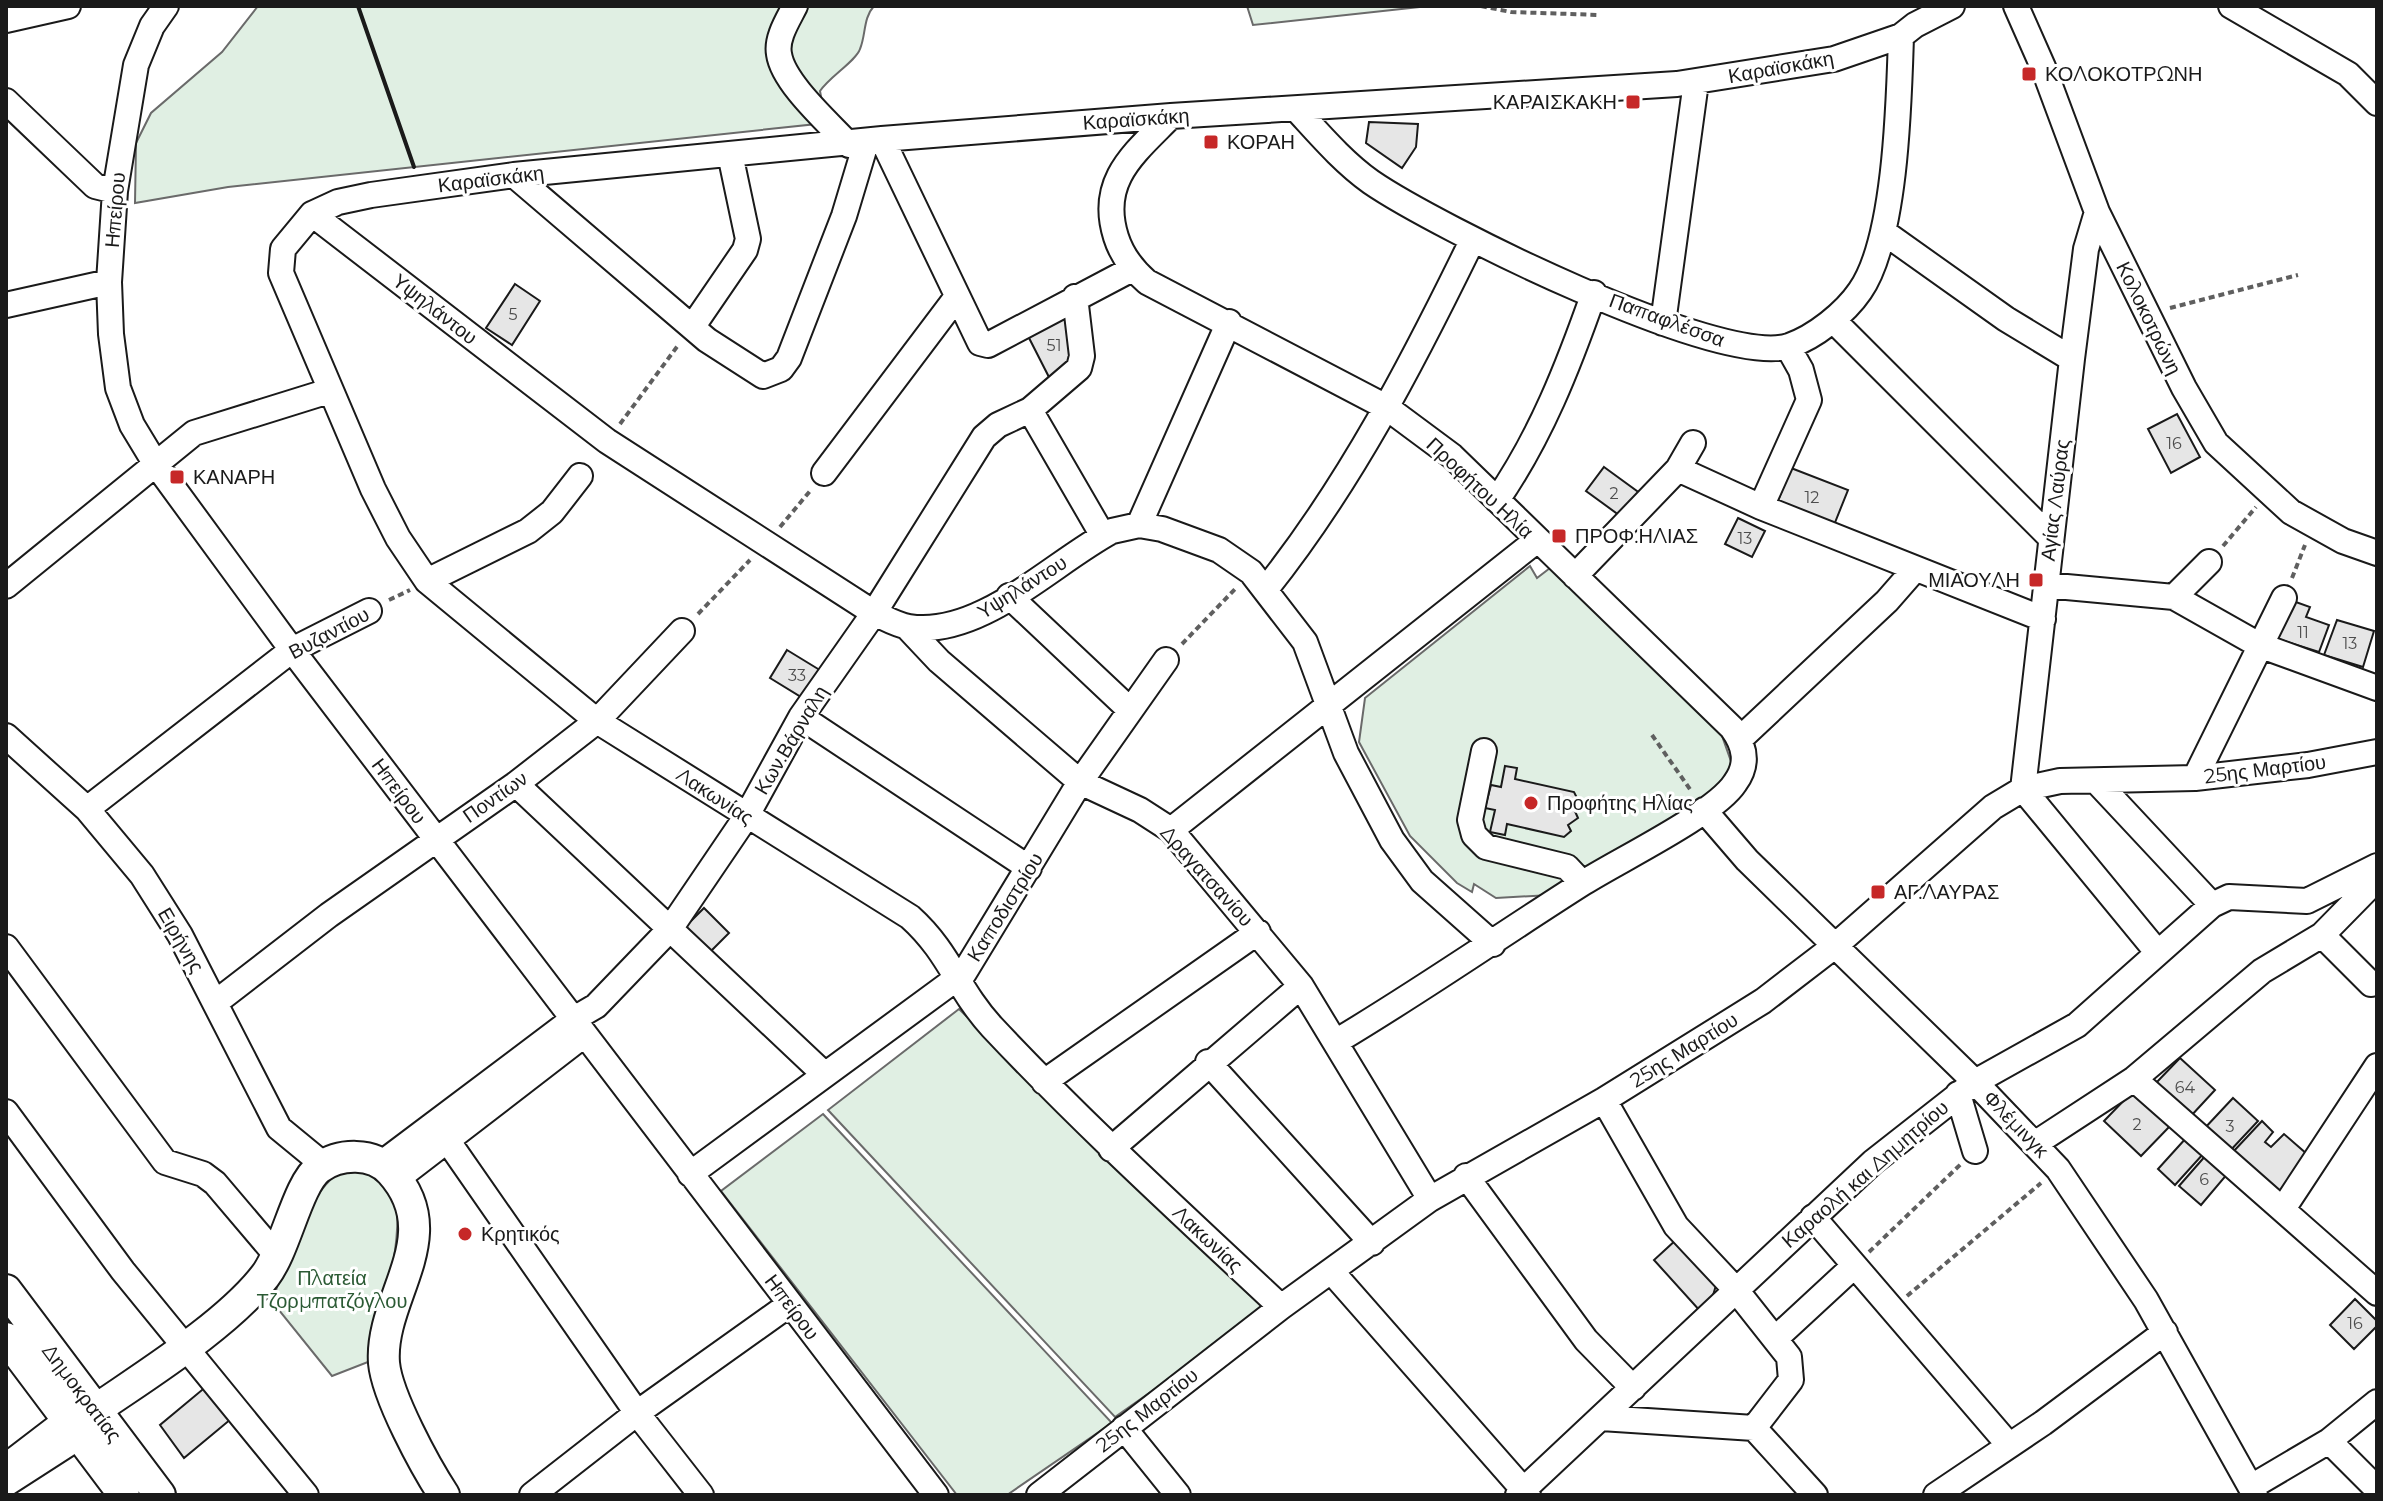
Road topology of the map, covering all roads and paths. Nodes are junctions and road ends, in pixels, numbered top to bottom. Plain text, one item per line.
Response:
1 (68, 6) edge
2 (166, 6) edge
3 (795, 6) edge
4 (1481, 6) edge
5 (1952, 6) edge
6 (2016, 6) edge
7 (2231, 6) edge
8 (1600, 15) dead end
9 (6, 20) edge
10 (1901, 36) junction
11 (1696, 82) junction
12 (6, 101) edge
13 (2377, 103) edge
14 (1297, 110) junction
15 (1171, 116) junction
16 (866, 142) junction
17 (730, 154) junction
18 (514, 175) junction
19 (115, 191) junction
20 (2097, 212) junction
21 (312, 214) junction
22 (1885, 233) junction
23 (1472, 241) junction
24 (1132, 269) junction
25 (2298, 275) dead end
26 (109, 282) junction
27 (1594, 293) junction
28 (1075, 297) junction
29 (956, 298) junction
30 (6, 305) edge
31 (2149, 314) junction
32 (1833, 320) junction
33 (1229, 322) junction
34 (1663, 323) junction
35 (693, 326) junction
36 (1788, 347) junction
37 (2072, 359) junction
38 (329, 391) junction
39 (1386, 407) junction
40 (1030, 410) junction
41 (607, 441) junction
42 (1693, 443) dead end
43 (155, 463) junction
44 (1678, 469) junction
45 (824, 473) dead end
46 (580, 476) dead end
47 (2268, 493) junction
48 (1497, 500) junction
49 (1761, 507) junction
50 (1139, 525) junction
51 (2313, 525) junction
52 (1103, 536) junction
53 (2050, 537) junction
54 (1536, 541) junction
55 (2377, 553) edge
56 (2209, 562) joint
57 (1915, 569) junction
58 (1575, 576) junction
59 (427, 581) junction
60 (1259, 581) junction
61 (2045, 585) junction
62 (6, 586) edge
63 (1009, 596) junction
64 (2174, 597) junction
65 (2284, 598) joint
66 (369, 611) joint
67 (874, 613) junction
68 (2043, 619) junction
69 (907, 627) junction
70 (682, 631) dead end
71 (2259, 645) junction
72 (292, 650) junction
73 (1166, 660) joint
74 (2377, 688) edge
75 (1331, 705) junction
76 (1130, 710) junction
77 (801, 717) junction
78 (597, 721) junction
79 (1652, 735) dead end
80 (6, 736) edge
81 (1740, 739) junction
82 (1484, 751) dead end
83 (2377, 752) edge
84 (2195, 778) junction
85 (1080, 782) junction
86 (2097, 782) junction
87 (516, 784) junction
88 (2023, 789) junction
89 (87, 809) junction
90 (1704, 810) junction
91 (746, 817) junction
92 (1171, 830) junction
93 (434, 838) junction
94 (2377, 866) edge
95 (1029, 868) junction
96 (2377, 879) edge
97 (1582, 883) junction
98 (2212, 905) junction
99 (670, 929) junction
100 (1258, 932) junction
101 (2322, 935) junction
102 (1493, 944) junction
103 (1836, 945) junction
104 (6, 947) edge
105 (2158, 953) junction
106 (957, 978) junction
107 (2371, 984) dead end
108 (1301, 986) junction
109 (215, 1003) junction
110 (578, 1027) junction
111 (1337, 1041) junction
112 (1208, 1062) junction
113 (2377, 1066) edge
114 (824, 1074) junction
115 (2134, 1079) junction
116 (1044, 1082) junction
117 (1966, 1088) junction
118 (1604, 1100) junction
119 (6, 1112) edge
120 (442, 1132) junction
121 (2036, 1143) junction
122 (1111, 1149) junction
123 (1975, 1151) joint
124 (324, 1165) junction
125 (2058, 1169) junction
126 (389, 1171) junction
127 (690, 1174) junction
128 (1466, 1176) junction
129 (1430, 1199) junction
130 (2283, 1209) junction
131 (1813, 1217) junction
132 (1372, 1243) junction
133 (277, 1256) junction
134 (1854, 1266) junction
135 (1332, 1272) junction
136 (2372, 1278) edge
137 (6, 1290) edge
138 (1736, 1290) junction
139 (790, 1304) junction
140 (1281, 1307) junction
141 (1890, 1311) junction
142 (2165, 1332) junction
143 (6, 1338) edge
144 (1775, 1339) junction
145 (185, 1346) junction
146 (1633, 1388) junction
147 (2377, 1402) edge
148 (637, 1413) junction
149 (1601, 1418) junction
150 (80, 1423) junction
151 (1124, 1428) junction
152 (1754, 1428) junction
153 (2329, 1441) junction
154 (2008, 1444) junction
155 (6, 1466) edge
156 (6, 1484) edge
157 (1964, 1487) edge
158 (2377, 1489) edge
159 (2253, 1491) edge
160 (1523, 1493) edge
161 (124, 1495) edge
162 (160, 1495) edge
163 (306, 1495) edge
164 (444, 1495) edge
165 (532, 1495) edge
166 (701, 1495) edge
167 (936, 1495) edge
168 (1039, 1495) edge
169 (1178, 1495) edge
170 (1815, 1495) edge
171 (1936, 1495) edge

1 - 9 street
2 - 19 street, Ηπείρου
3 - 16 street
4 - 8 path
5 - 10 street, Καραϊσκάκη
6 - 20 street, Κολοκοτρώνη
7 - 13 street
10 - 11 street, Καραϊσκάκη
10 - 22 street
11 - 14 street, Καραϊσκάκη
11 - 34 street
12 - 19 street
14 - 15 street, Καραϊσκάκη
14 - 23 street, Παπαφλέσσα
15 - 16 street, Καραϊσκάκη
15 - 24 street
16 - 17 street, Καραϊσκάκη
16 - 29 street
16 - 35 street
17 - 18 street, Καραϊσκάκη
17 - 35 street
18 - 21 street, Καραϊσκάκη
18 - 35 street
19 - 26 street, Ηπείρου
20 - 31 street, Κολοκοτρώνη
20 - 37 street, Αγίας Λαύρας
21 - 38 street, Λακωνίας
21 - 41 street, Υψηλάντου
22 - 32 street
22 - 37 street
23 - 27 street, Παπαφλέσσα
23 - 39 street
24 - 28 street
24 - 33 street, Προφήτου Ηλία
25 - 31 path
26 - 30 street
26 - 43 street, Ηπείρου
27 - 34 street, Παπαφλέσσα
27 - 48 street
28 - 29 street
28 - 40 street, Κων.Βάρναλη
29 - 45 street
31 - 47 street, Κολοκοτρώνη
32 - 36 street
32 - 53 street
33 - 39 street, Προφήτου Ηλία
33 - 50 street
34 - 36 street, Παπαφλέσσα
35 - 41 path
36 - 49 street
37 - 53 street, Αγίας Λαύρας
38 - 43 street
38 - 59 street, Λακωνίας
39 - 48 street, Προφήτου Ηλία
39 - 60 street
40 - 52 street
40 - 67 street, Κων.Βάρναλη
41 - 67 street, Υψηλάντου
42 - 44 street
43 - 62 street
43 - 72 street, Ηπείρου
44 - 49 street
44 - 58 street
46 - 59 street
47 - 51 street, Κολοκοτρώνη
47 - 56 path
48 - 54 street, Προφήτου Ηλία
49 - 57 street
50 - 52 street, Υψηλάντου
50 - 60 street
51 - 55 street, Κολοκοτρώνη
51 - 65 path
52 - 63 street, Υψηλάντου
53 - 61 street, Αγίας Λαύρας
54 - 58 street, Προφήτου Ηλία
54 - 75 street
56 - 64 street
57 - 68 street
57 - 81 street
58 - 81 street, Προφήτου Ηλία
59 - 66 path, Βυζαντίου
59 - 78 street, Λακωνίας
60 - 73 path
60 - 75 street
61 - 64 street
61 - 68 street, Αγίας Λαύρας
63 - 69 street, Υψηλάντου
63 - 76 street
64 - 71 street
65 - 71 street
66 - 72 street, Βυζαντίου
67 - 69 street, Υψηλάντου
67 - 77 street, Κων.Βάρναλη
68 - 88 street, Αγίας Λαύρας
69 - 85 street, Δραγατσανίου
70 - 78 street, Ποντίων
71 - 74 street
71 - 84 street
72 - 89 street, Βυζαντίου
72 - 93 street, Ηπείρου
73 - 76 street, Καποδιστρίου
75 - 92 street
75 - 102 street
76 - 85 street, Καποδιστρίου
77 - 91 street, Κων.Βάρναλη
77 - 95 street
78 - 87 street, Ποντίων
78 - 91 street, Λακωνίας
79 - 90 path
80 - 89 street, Ειρήνης
81 - 90 street
82 - 97 street
83 - 84 street, 25ης Μαρτίου
84 - 86 street, 25ης Μαρτίου
85 - 92 street, Δραγατσανίου
85 - 95 street, Καποδιστρίου
86 - 88 street, 25ης Μαρτίου
86 - 98 street
87 - 93 street, Ποντίων
87 - 99 street
88 - 103 street, 25ης Μαρτίου
88 - 105 street
89 - 109 street, Ειρήνης
90 - 97 street
90 - 103 street, Φλέμινγκ
91 - 99 street, Κων.Βάρναλη
91 - 106 street, Λακωνίας
92 - 100 street, Δραγατσανίου
93 - 109 street, Ποντίων
93 - 110 street, Ηπείρου
94 - 98 street
95 - 106 street, Καποδιστρίου
96 - 101 street
97 - 102 street
98 - 105 street, Καραολή και Δημητρίου
99 - 110 street, Κων.Βάρναλη
99 - 114 street
100 - 108 street, Δραγατσανίου
100 - 116 street
101 - 107 street
101 - 115 street
102 - 111 street
103 - 117 street, Φλέμινγκ
103 - 118 street, 25ης Μαρτίου
104 - 133 street
105 - 117 street, Καραολή και Δημητρίου
106 - 114 street, Καποδιστρίου
106 - 116 street, Λακωνίας
108 - 111 street, Δραγατσανίου
108 - 112 street
109 - 124 street, Ειρήνης
110 - 120 street, Κων.Βάρναλη
110 - 127 street, Ηπείρου
111 - 129 street, Δραγατσανίου
112 - 122 street
112 - 132 street
113 - 130 street
114 - 127 street, Καποδιστρίου
115 - 121 street
115 - 130 street
116 - 122 street, Λακωνίας
117 - 121 street, Φλέμινγκ
117 - 123 street
117 - 131 street, Καραολή και Δημητρίου
118 - 128 street, 25ης Μαρτίου
118 - 138 street
119 - 145 street
120 - 126 street, Κων.Βάρναλη
120 - 148 street
121 - 125 street, Φλέμινγκ
122 - 140 street, Λακωνίας
123 - 134 path
124 - 126 main road
124 - 133 main road
125 - 141 path
125 - 142 street, Φλέμινγκ
126 - 164 main road
127 - 139 street, Ηπείρου
128 - 129 street, 25ης Μαρτίου
128 - 146 street
129 - 132 street, 25ης Μαρτίου
130 - 136 street
131 - 134 street
131 - 138 street, Καραολή και Δημητρίου
132 - 135 street, 25ης Μαρτίου
133 - 145 main road
134 - 141 street
134 - 144 street
135 - 140 street, 25ης Μαρτίου
135 - 160 street
137 - 150 main road, Δημοκρατίας
138 - 144 street
138 - 146 street, Καραολή και Δημητρίου
139 - 148 street
139 - 167 street, Ηπείρου
140 - 151 street, 25ης Μαρτίου
141 - 154 street
142 - 154 street
142 - 159 street, Φλέμινγκ
143 - 150 main road, Δημοκρατίας
144 - 152 street
145 - 150 main road
145 - 163 street
146 - 149 street, Καραολή και Δημητρίου
147 - 153 street
148 - 165 street
148 - 166 street
149 - 152 street
149 - 160 street, Καραολή και Δημητρίου
150 - 155 street
150 - 156 street
150 - 161 main road, Δημοκρατίας
150 - 162 main road, Δημοκρατίας
151 - 168 street, 25ης Μαρτίου
151 - 169 street
152 - 170 street
153 - 158 street
153 - 159 street
154 - 157 street
157 - 171 street

